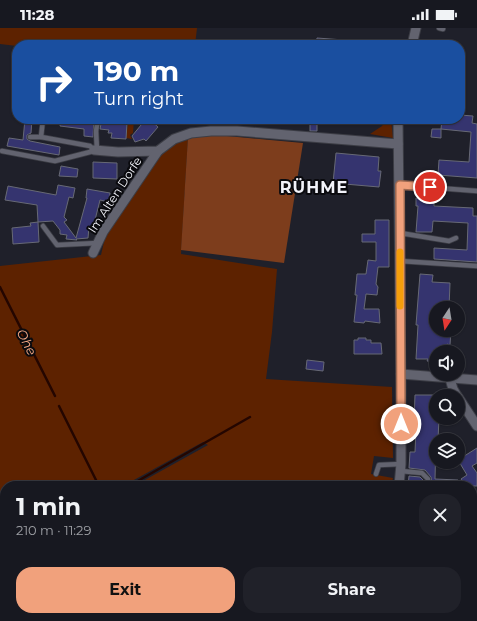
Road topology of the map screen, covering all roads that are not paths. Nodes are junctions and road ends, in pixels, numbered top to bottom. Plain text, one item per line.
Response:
1 (416, 28) edge
2 (413, 40) edge
3 (42, 124) edge
4 (97, 124) edge
5 (398, 124) edge
6 (30, 137) dead end
7 (41, 137) junction
8 (398, 144) junction
9 (96, 150) junction
10 (2, 151) dead end
11 (158, 151) junction
12 (400, 185) junction
13 (477, 191) edge
14 (43, 226) dead end
15 (400, 233) junction
16 (456, 238) dead end
17 (98, 243) junction
18 (93, 252) dead end
19 (400, 261) junction
20 (477, 266) edge
21 (401, 374) junction
22 (429, 377) edge
23 (465, 380) edge
24 (477, 380) edge
25 (465, 408) edge
26 (477, 426) edge
27 (401, 468) junction
28 (376, 474) dead end
29 (400, 481) edge
30 (428, 481) edge

1 - 2 street
3 - 7 lane
4 - 9 lane
5 - 8 street
6 - 7 lane
7 - 9 lane
8 - 11 street, Im Alten Dorfe
8 - 12 street
9 - 10 lane
9 - 11 street, Im Alten Dorfe
11 - 17 street, Im Alten Dorfe
12 - 13 lane
12 - 15 street
14 - 17 lane
15 - 16 lane
15 - 19 street
17 - 18 street, Im Alten Dorfe
19 - 20 lane
19 - 21 street
21 - 22 street
21 - 27 street
23 - 24 street
25 - 26 street
27 - 28 lane
27 - 29 street
27 - 30 lane

